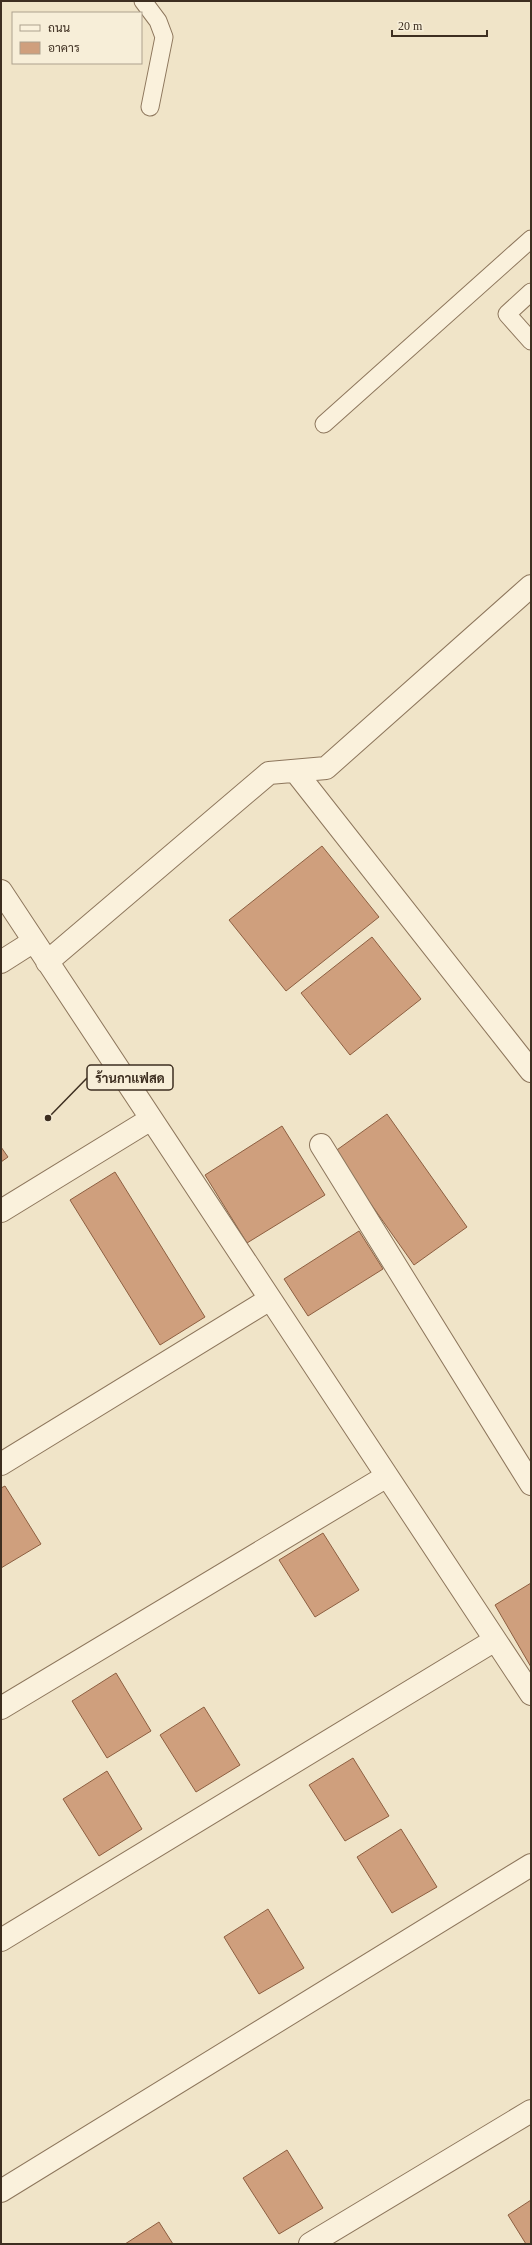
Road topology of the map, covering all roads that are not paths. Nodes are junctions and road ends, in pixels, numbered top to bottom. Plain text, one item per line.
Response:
1 (143, 1) edge
2 (150, 107) dead end
3 (531, 239) edge
4 (531, 292) edge
5 (531, 341) edge
6 (324, 424) dead end
7 (531, 586) edge
8 (295, 771) junction
9 (1, 891) edge
10 (34, 941) junction
11 (1, 962) edge
12 (47, 962) junction
13 (531, 1071) edge
14 (151, 1119) junction
15 (321, 1146) dead end
16 (1, 1211) edge
17 (270, 1299) junction
18 (1, 1464) edge
19 (387, 1476) junction
20 (531, 1484) edge
21 (495, 1640) junction
22 (531, 1694) edge
23 (1, 1708) edge
24 (531, 1866) edge
25 (1, 1940) edge
26 (531, 2111) edge
27 (1, 2191) edge
28 (310, 2244) edge

1 - 2 lane
3 - 6 lane
4 - 5 lane
7 - 8 street
8 - 12 street
8 - 13 street
9 - 10 street
10 - 11 street
10 - 12 street
12 - 14 street
14 - 16 street
14 - 17 street
15 - 20 street
17 - 18 street
17 - 19 street
19 - 21 street
19 - 23 street
21 - 22 street
21 - 25 street
24 - 27 street
26 - 28 street

